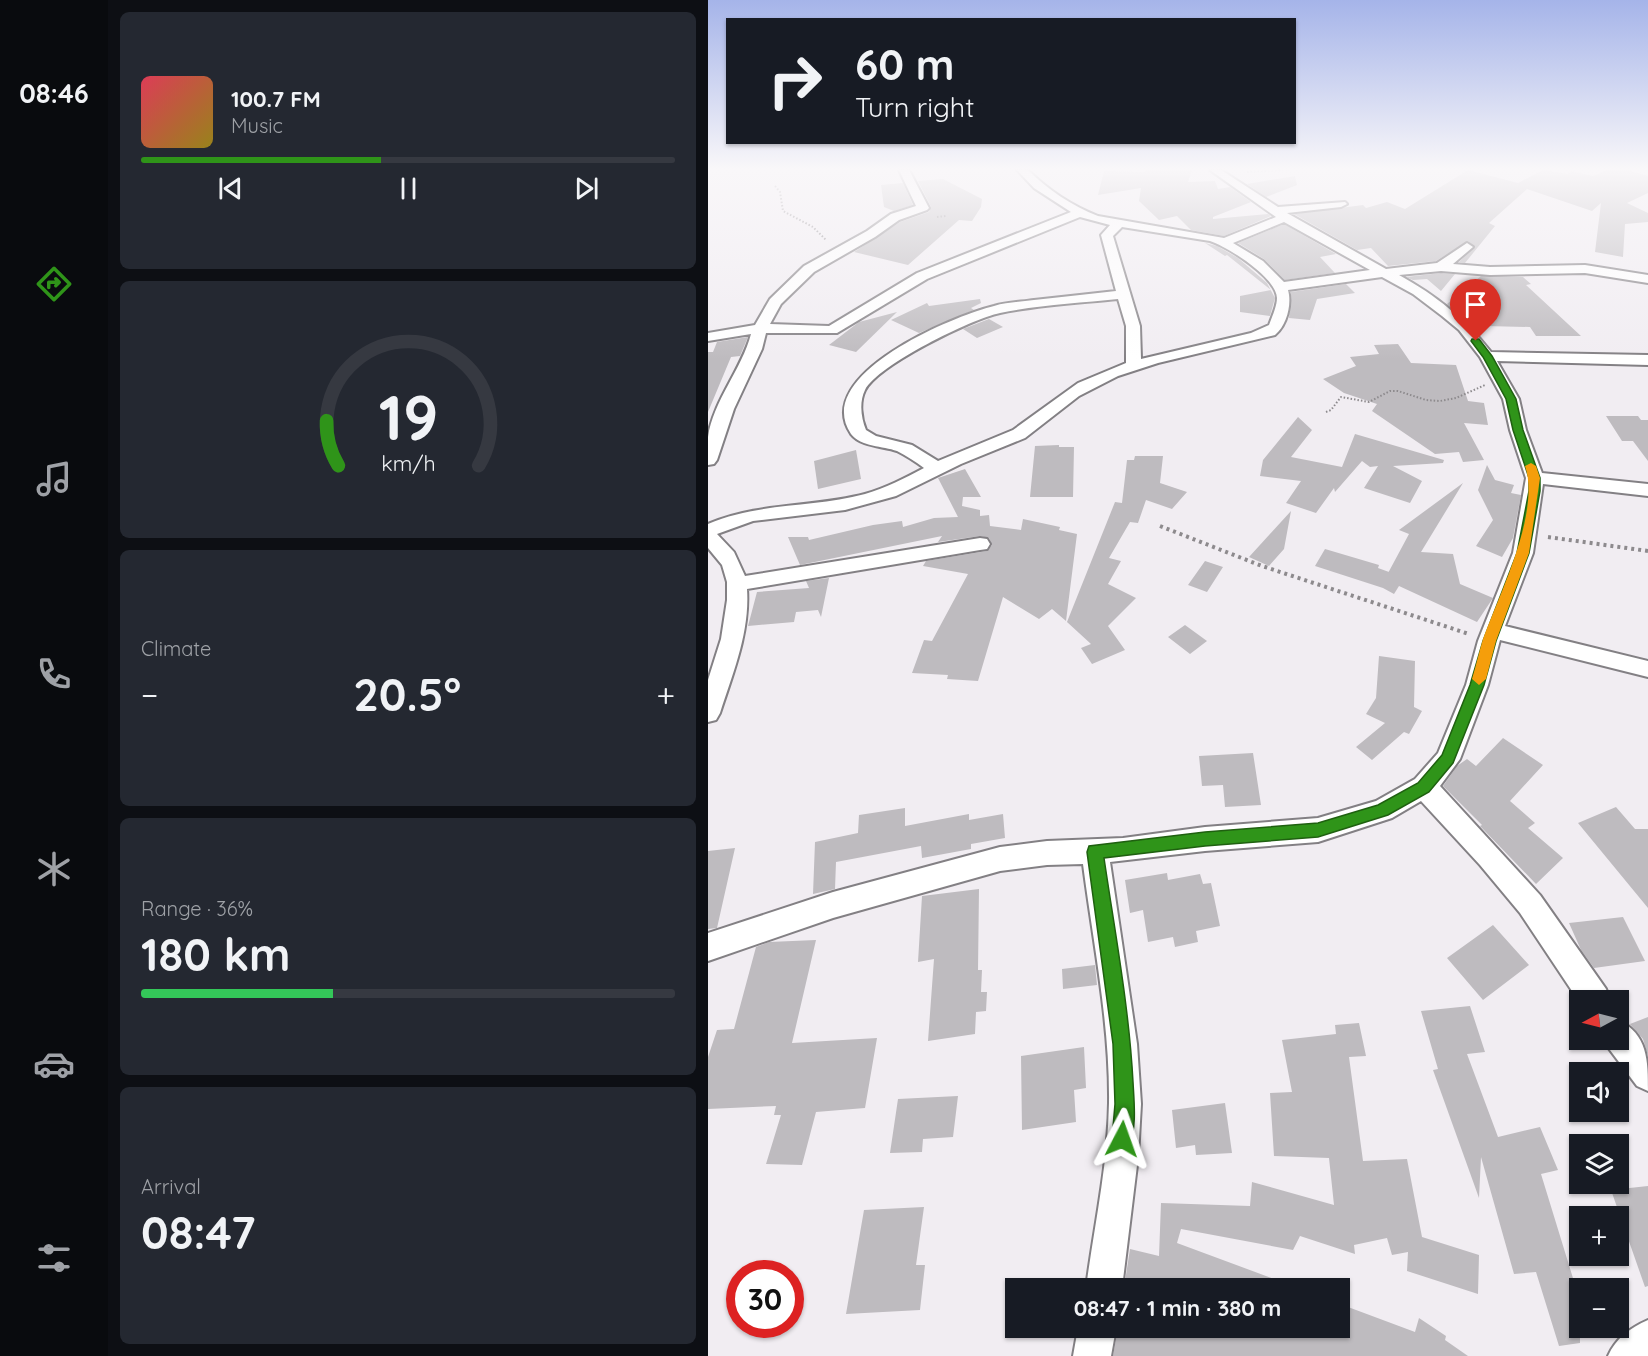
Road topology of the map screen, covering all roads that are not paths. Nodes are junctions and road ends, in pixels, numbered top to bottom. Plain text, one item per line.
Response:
1 (870, 233) edge
2 (1029, 233) edge
3 (1109, 233) edge
4 (1176, 233) edge
5 (1242, 233) edge
6 (1314, 233) edge
7 (1224, 242) junction
8 (1467, 247) dead end
9 (1441, 267) junction
10 (1382, 273) junction
11 (1648, 279) edge
12 (1281, 287) junction
13 (1125, 294) junction
14 (760, 328) junction
15 (708, 337) edge
16 (1487, 356) junction
17 (1648, 360) edge
18 (1134, 367) junction
19 (708, 460) edge
20 (936, 468) junction
21 (1535, 478) junction
22 (1648, 490) edge
23 (708, 531) edge
24 (708, 537) edge
25 (980, 544) dead end
26 (738, 584) junction
27 (1492, 636) junction
28 (1648, 669) edge
29 (708, 713) edge
30 (1424, 787) junction
31 (1095, 852) junction
32 (708, 947) edge
33 (1588, 990) edge
34 (1629, 1050) edge
35 (1648, 1075) edge
36 (1105, 1278) edge
37 (1095, 1338) edge
38 (1648, 1339) edge
39 (1092, 1356) edge
40 (1627, 1356) edge

1 - 14 street
2 - 14 street
3 - 13 street
4 - 7 street
5 - 7 street
6 - 10 street
7 - 12 street
8 - 9 street
9 - 10 street
9 - 11 street
10 - 12 street
10 - 16 street
12 - 18 street
13 - 18 street
13 - 20 street
14 - 15 street
14 - 19 street
16 - 17 street
16 - 21 street
18 - 20 street
20 - 23 street
21 - 22 street
21 - 27 street
24 - 26 street
25 - 26 street
26 - 29 street
27 - 28 street
27 - 30 street
30 - 31 street
30 - 33 street
31 - 32 street
31 - 36 street
34 - 35 street
37 - 39 street
38 - 40 street

